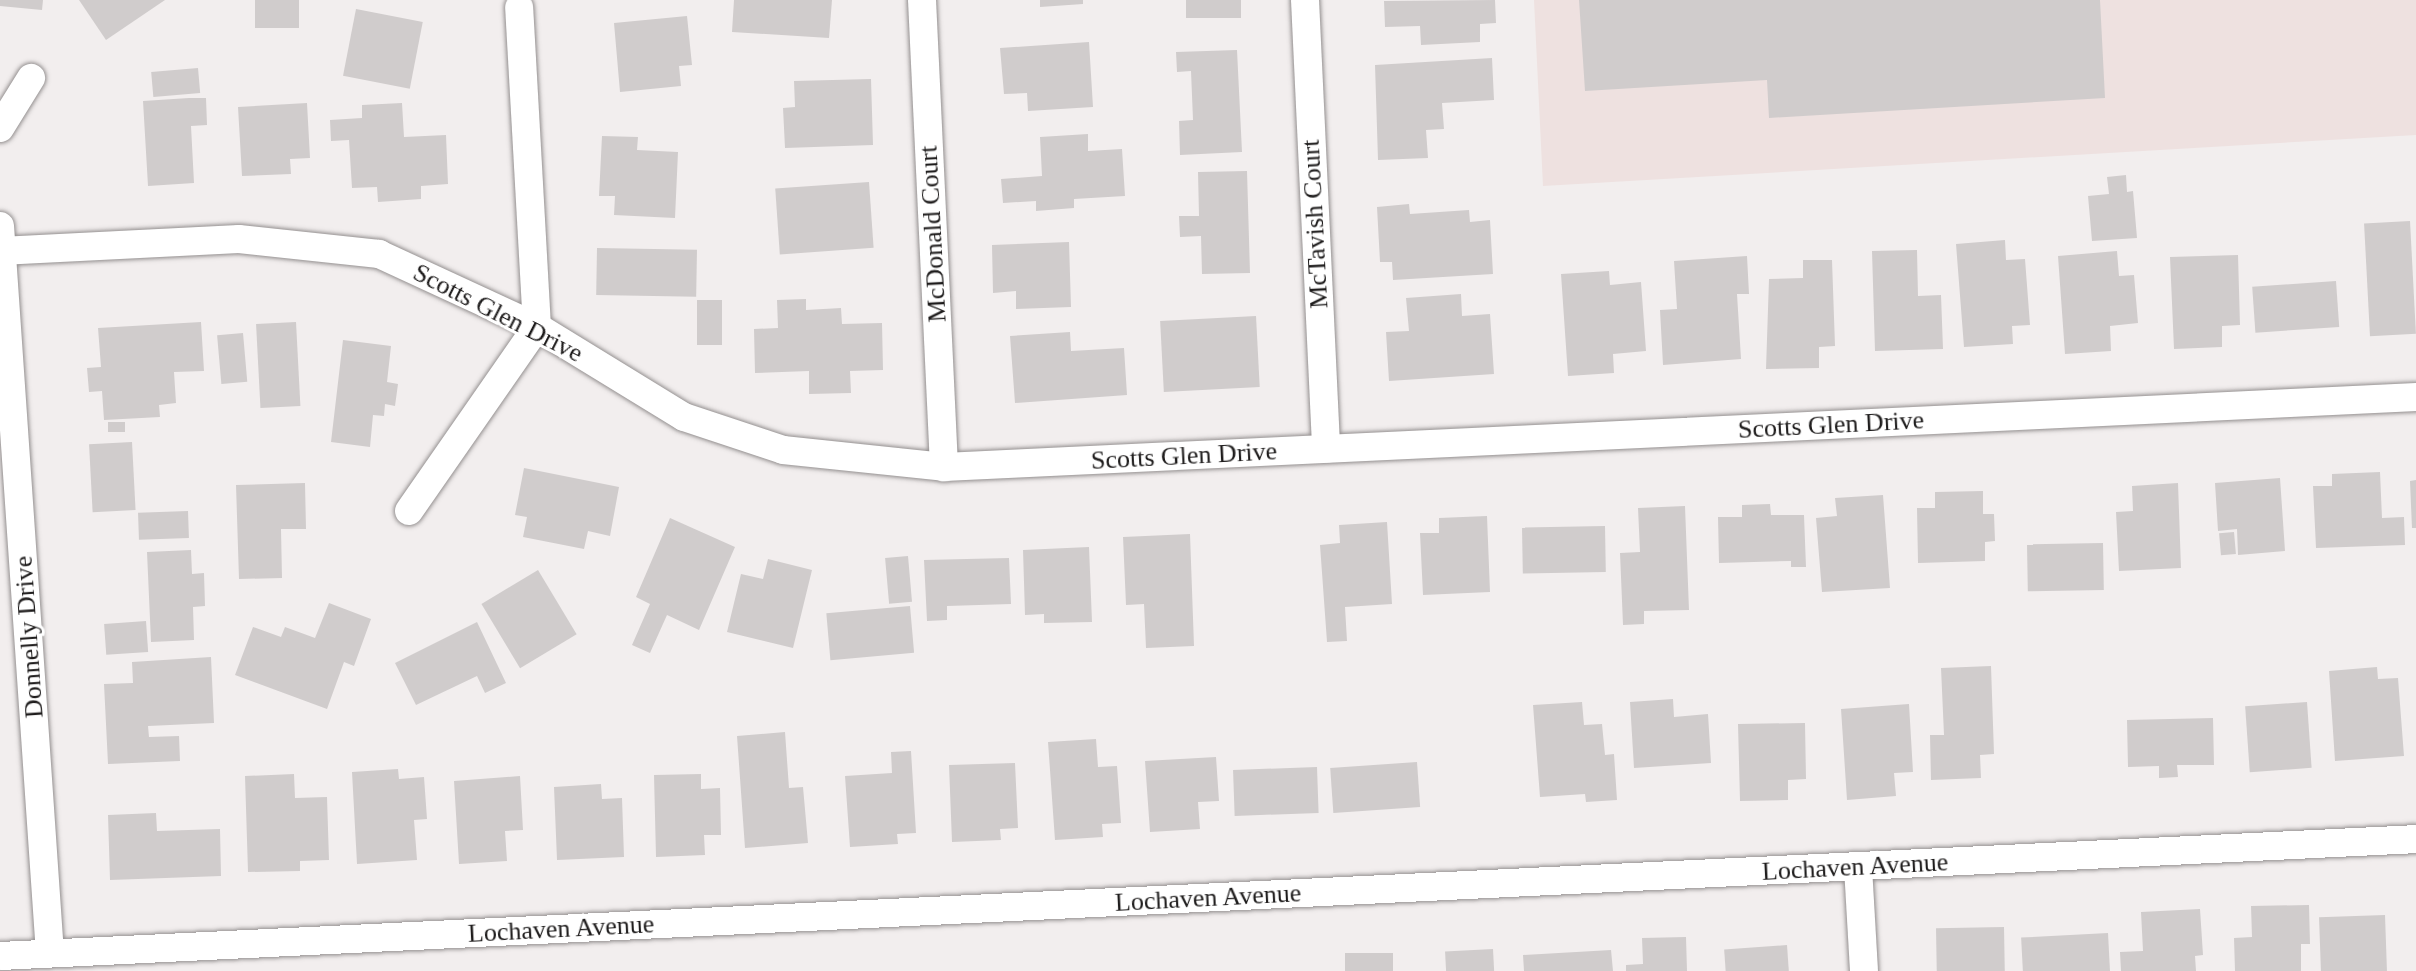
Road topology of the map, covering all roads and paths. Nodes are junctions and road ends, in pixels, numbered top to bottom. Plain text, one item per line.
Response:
1 (922, 0) edge
2 (1305, 0) edge
3 (519, 8) dead end
4 (31, 78) dead end
5 (0, 128) edge
6 (1, 243) edge
7 (537, 327) junction
8 (2416, 397) edge
9 (1326, 449) junction
10 (944, 467) junction
11 (409, 511) dead end
12 (2416, 839) edge
13 (1858, 867) junction
14 (50, 953) junction
15 (0, 956) edge
16 (1864, 971) edge

1 - 10 street, McDonald Court
2 - 9 street, McTavish Court
3 - 7 street
4 - 5 street
6 - 7 street, Scotts Glen Drive
6 - 14 street, Donnelly Drive
7 - 10 street, Scotts Glen Drive
7 - 11 street
8 - 9 street, Scotts Glen Drive
9 - 10 street, Scotts Glen Drive
12 - 13 street, Lochaven Avenue
13 - 14 street, Lochaven Avenue
13 - 16 street
14 - 15 street, Lochaven Avenue

